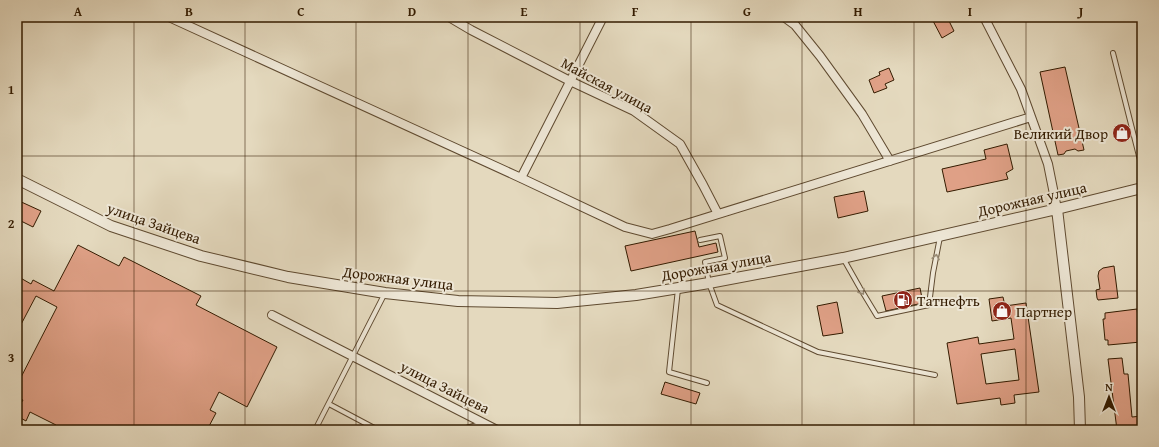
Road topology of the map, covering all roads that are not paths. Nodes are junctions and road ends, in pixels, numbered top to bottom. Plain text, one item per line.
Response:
1 (169, 17) edge
2 (449, 17) edge
3 (603, 17) edge
4 (784, 17) edge
5 (984, 17) edge
6 (1113, 53) dead end
7 (570, 81) junction
8 (1031, 116) junction
9 (890, 161) junction
10 (1142, 168) edge
11 (521, 178) junction
12 (17, 179) edge
13 (1142, 188) edge
14 (1057, 210) junction
15 (718, 214) junction
16 (940, 236) junction
17 (700, 240) dead end
18 (843, 258) junction
19 (288, 277) joint
20 (709, 283) junction
21 (678, 288) junction
22 (386, 293) junction
23 (272, 315) dead end
24 (353, 356) junction
25 (935, 375) dead end
26 (708, 383) dead end
27 (329, 404) junction
28 (483, 423) junction
29 (315, 430) edge
30 (378, 430) edge
31 (459, 430) edge
32 (497, 430) edge
33 (1080, 430) edge

1 - 11 street
2 - 7 street, Майская улица
3 - 7 street
4 - 9 street
5 - 8 street
6 - 10 lane
7 - 11 street
7 - 15 street, Майская улица
8 - 9 street
8 - 14 street
9 - 15 street
11 - 15 street
12 - 19 street, улица Зайцева
13 - 14 street, Дорожная улица
14 - 16 street, Дорожная улица
14 - 33 street
16 - 18 street, Дорожная улица
18 -> 16 lane
17 - 20 lane
18 - 20 street, Дорожная улица
19 - 22 street, Дорожная улица
20 - 21 street, Дорожная улица
20 - 25 lane
21 - 22 street, Дорожная улица
21 - 26 lane
22 - 24 lane
23 - 24 street, улица Зайцева
24 - 27 lane
24 - 28 street, улица Зайцева
27 - 29 lane
27 - 30 lane
28 - 31 lane
28 - 32 street, улица Зайцева

